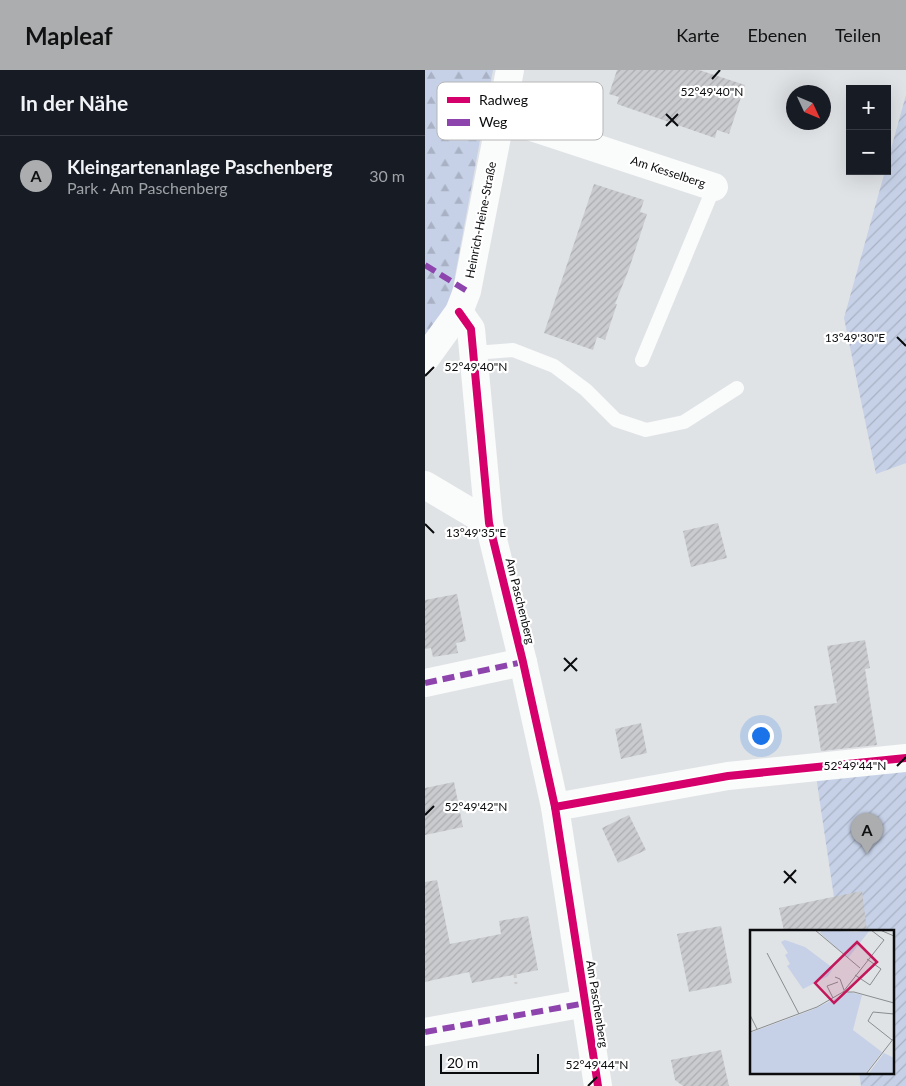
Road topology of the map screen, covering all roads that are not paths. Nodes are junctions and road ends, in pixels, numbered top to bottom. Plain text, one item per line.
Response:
1 (497, 140) edge
2 (571, 140) edge
3 (714, 187) joint
4 (459, 312) junction
5 (474, 353) junction
6 (425, 359) edge
7 (641, 360) dead end
8 (737, 388) dead end
9 (425, 485) edge
10 (489, 523) junction
11 (523, 662) junction
12 (425, 683) edge
13 (906, 758) edge
14 (555, 807) junction
15 (586, 1003) junction
16 (425, 1032) edge
17 (598, 1086) edge

1 - 4 street, Heinrich-Heine-Straße
2 - 3 street, Am Kesselberg
3 - 7 lane, Am Kesselberg
4 - 5 street, Am Paschenberg
4 - 6 street, Heinrich-Heine-Straße
5 - 8 lane
5 - 10 street, Am Paschenberg
9 - 10 street
10 - 11 street, Am Paschenberg
11 - 12 street, Am Paschenberg
11 - 14 street, Am Paschenberg
13 - 14 street
14 - 15 street, Am Paschenberg
15 - 16 street, Am Paschenberg
15 - 17 street, Am Paschenberg

